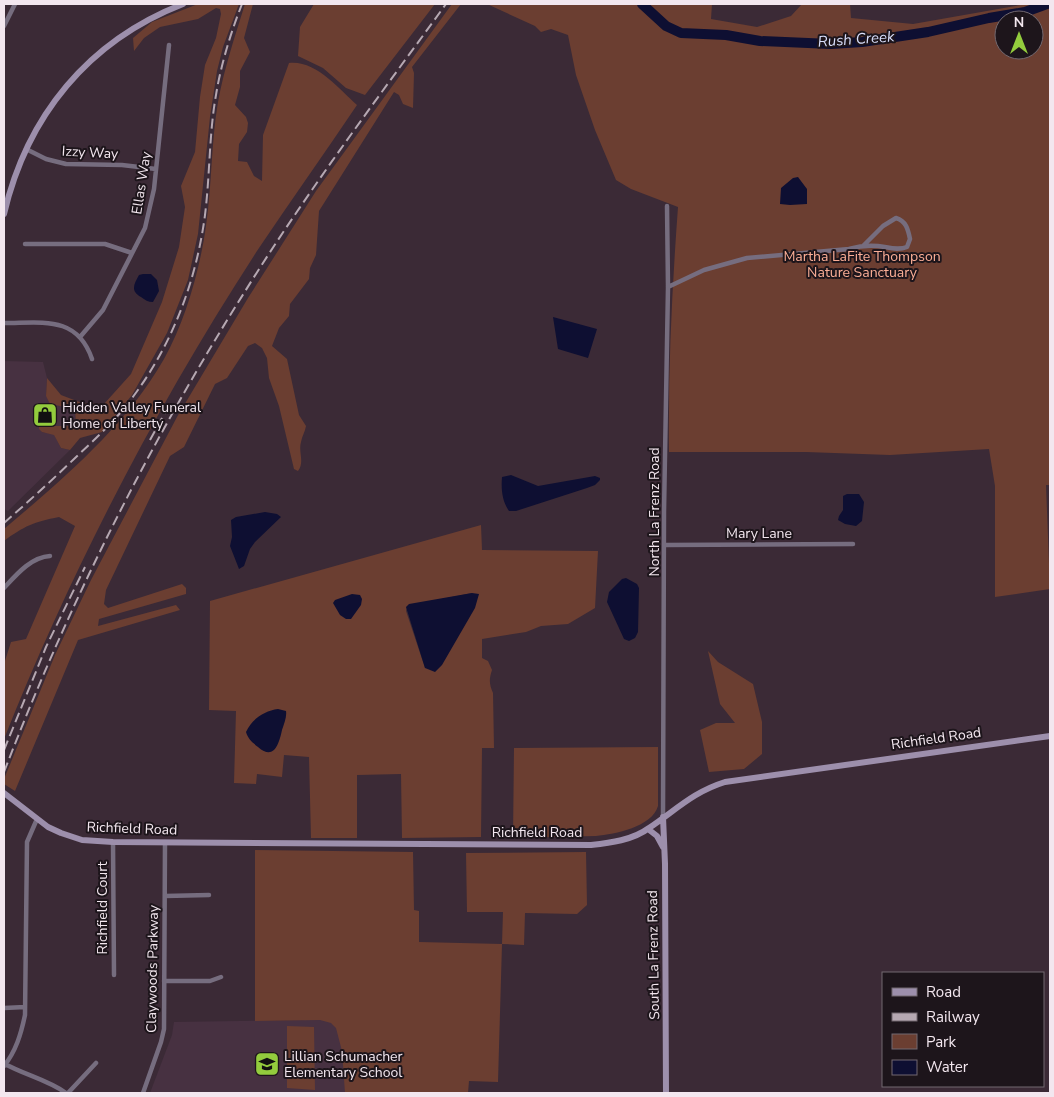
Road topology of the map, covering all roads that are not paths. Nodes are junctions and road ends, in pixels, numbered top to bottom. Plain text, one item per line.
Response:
1 (15, 4) edge
2 (183, 4) edge
3 (4, 26) edge
4 (169, 45) dead end
5 (26, 149) junction
6 (156, 169) junction
7 (5, 205) edge
8 (667, 206) dead end
9 (4, 214) edge
10 (26, 244) dead end
11 (863, 246) junction
12 (132, 253) junction
13 (668, 287) junction
14 (4, 324) edge
15 (80, 336) junction
16 (92, 359) dead end
17 (664, 544) junction
18 (853, 544) dead end
19 (50, 556) dead end
20 (4, 588) edge
21 (1050, 736) edge
22 (4, 793) edge
23 (663, 817) junction
24 (37, 819) junction
25 (648, 829) junction
26 (113, 842) junction
27 (165, 842) junction
28 (664, 848) junction
29 (209, 895) dead end
30 (165, 896) junction
31 (114, 974) dead end
32 (221, 977) dead end
33 (164, 981) junction
34 (25, 1007) junction
35 (4, 1008) edge
36 (96, 1063) dead end
37 (4, 1065) edge
38 (67, 1093) edge
39 (143, 1093) edge
40 (666, 1093) edge

1 - 3 street
2 - 5 street
4 - 6 street, Ellas Way
5 - 6 street, Izzy Way
5 - 7 street
6 - 12 street, Ellas Way
7 - 9 street
8 - 13 street, North La Frenz Road
10 - 12 street
11 - 11 street
11 - 13 street
12 - 15 street, Ellas Way
13 - 17 street, North La Frenz Road
14 - 15 street
15 - 16 street
17 - 18 street, Mary Lane
17 - 23 street, North La Frenz Road
19 - 20 street
21 - 23 street, Richfield Road
22 - 24 street, Richfield Road
23 - 25 street, Richfield Road
23 - 28 street, South La Frenz Road
24 - 26 street, Richfield Road
24 - 34 street
25 - 27 street, Richfield Road
25 - 28 street
26 - 27 street, Richfield Road
26 - 31 street, Richfield Court
27 - 30 street, Claywoods Parkway
28 - 40 street, South La Frenz Road
29 - 30 street
30 - 33 street, Claywoods Parkway
32 - 33 street
33 - 39 street, Claywoods Parkway
34 - 35 street
34 - 37 street
36 - 38 street
37 - 38 street

